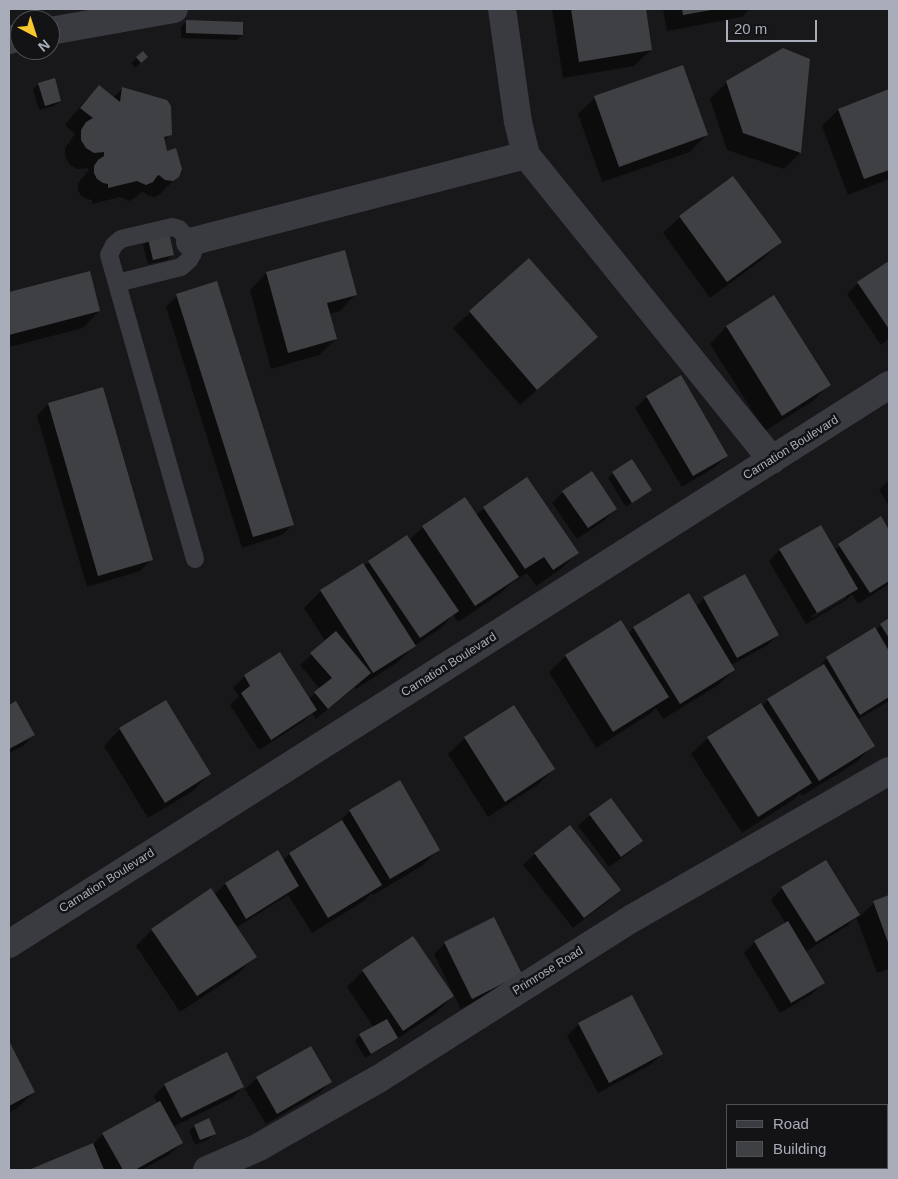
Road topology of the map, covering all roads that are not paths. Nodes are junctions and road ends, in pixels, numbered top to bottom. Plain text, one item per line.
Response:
1 (174, 9) edge
2 (502, 9) edge
3 (60, 29) edge
4 (526, 155) junction
5 (190, 242) junction
6 (117, 283) junction
7 (889, 385) edge
8 (772, 460) junction
9 (196, 559) dead end
10 (889, 771) edge
11 (9, 944) edge
12 (207, 1170) edge

1 - 3 street
2 - 4 street
4 - 5 street
4 - 8 street
5 - 6 lane
5 - 6 lane
6 - 9 lane
7 - 8 street, Carnation Boulevard
8 - 11 street, Carnation Boulevard
10 - 12 street, Primrose Road

